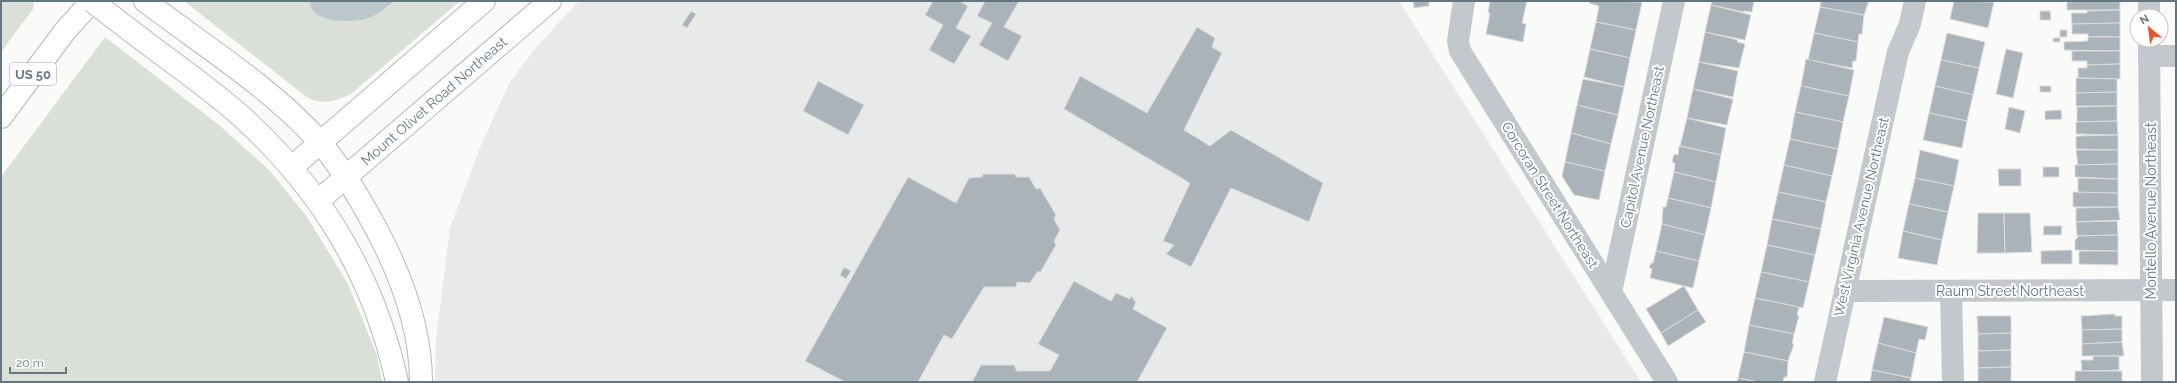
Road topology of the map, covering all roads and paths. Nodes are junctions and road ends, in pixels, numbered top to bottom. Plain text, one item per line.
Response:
1 (82, 1) edge
2 (92, 1) edge
3 (145, 1) edge
4 (484, 1) edge
5 (550, 1) edge
6 (1464, 1) edge
7 (1674, 1) edge
8 (1901, 1) edge
9 (1915, 1) edge
10 (65, 31) junction
11 (2149, 48) edge
12 (1898, 52) junction
13 (2176, 56) edge
14 (1, 117) edge
15 (320, 143) junction
16 (292, 167) junction
17 (346, 177) junction
18 (319, 200) junction
19 (2152, 290) junction
20 (2176, 290) edge
21 (1845, 291) junction
22 (1952, 291) junction
23 (1611, 292) junction
24 (397, 382) edge
25 (421, 382) edge
26 (1667, 382) edge
27 (1825, 382) edge
28 (1953, 382) edge
29 (2152, 382) edge

1 - 10 main road, US 50
2 - 10 main road, US 50
2 - 16 main road, bridge
3 - 15 main road
4 - 15 main road
5 - 17 main road, Mount Olivet Road Northeast
6 - 23 street, Corcoran Street Northeast
7 - 23 street, Capitol Avenue Northeast
8 - 12 street, West Virginia Avenue Northeast
9 - 12 street, West Virginia Avenue Northeast
10 - 14 main road, US 50
11 - 13 street
11 - 19 street, Montello Avenue Northeast
12 - 21 street, West Virginia Avenue Northeast
15 - 16 main road
15 - 17 main road
16 - 18 main road
17 - 18 main road, Mount Olivet Road Northeast
17 - 25 main road
18 - 24 main road
19 - 20 street, Raum Street Northeast
19 - 22 street, Raum Street Northeast
19 - 29 street, Montello Avenue Northeast
21 - 22 street, Raum Street Northeast
21 - 27 street, West Virginia Avenue Northeast
22 - 28 street
23 - 26 street, Corcoran Street Northeast

